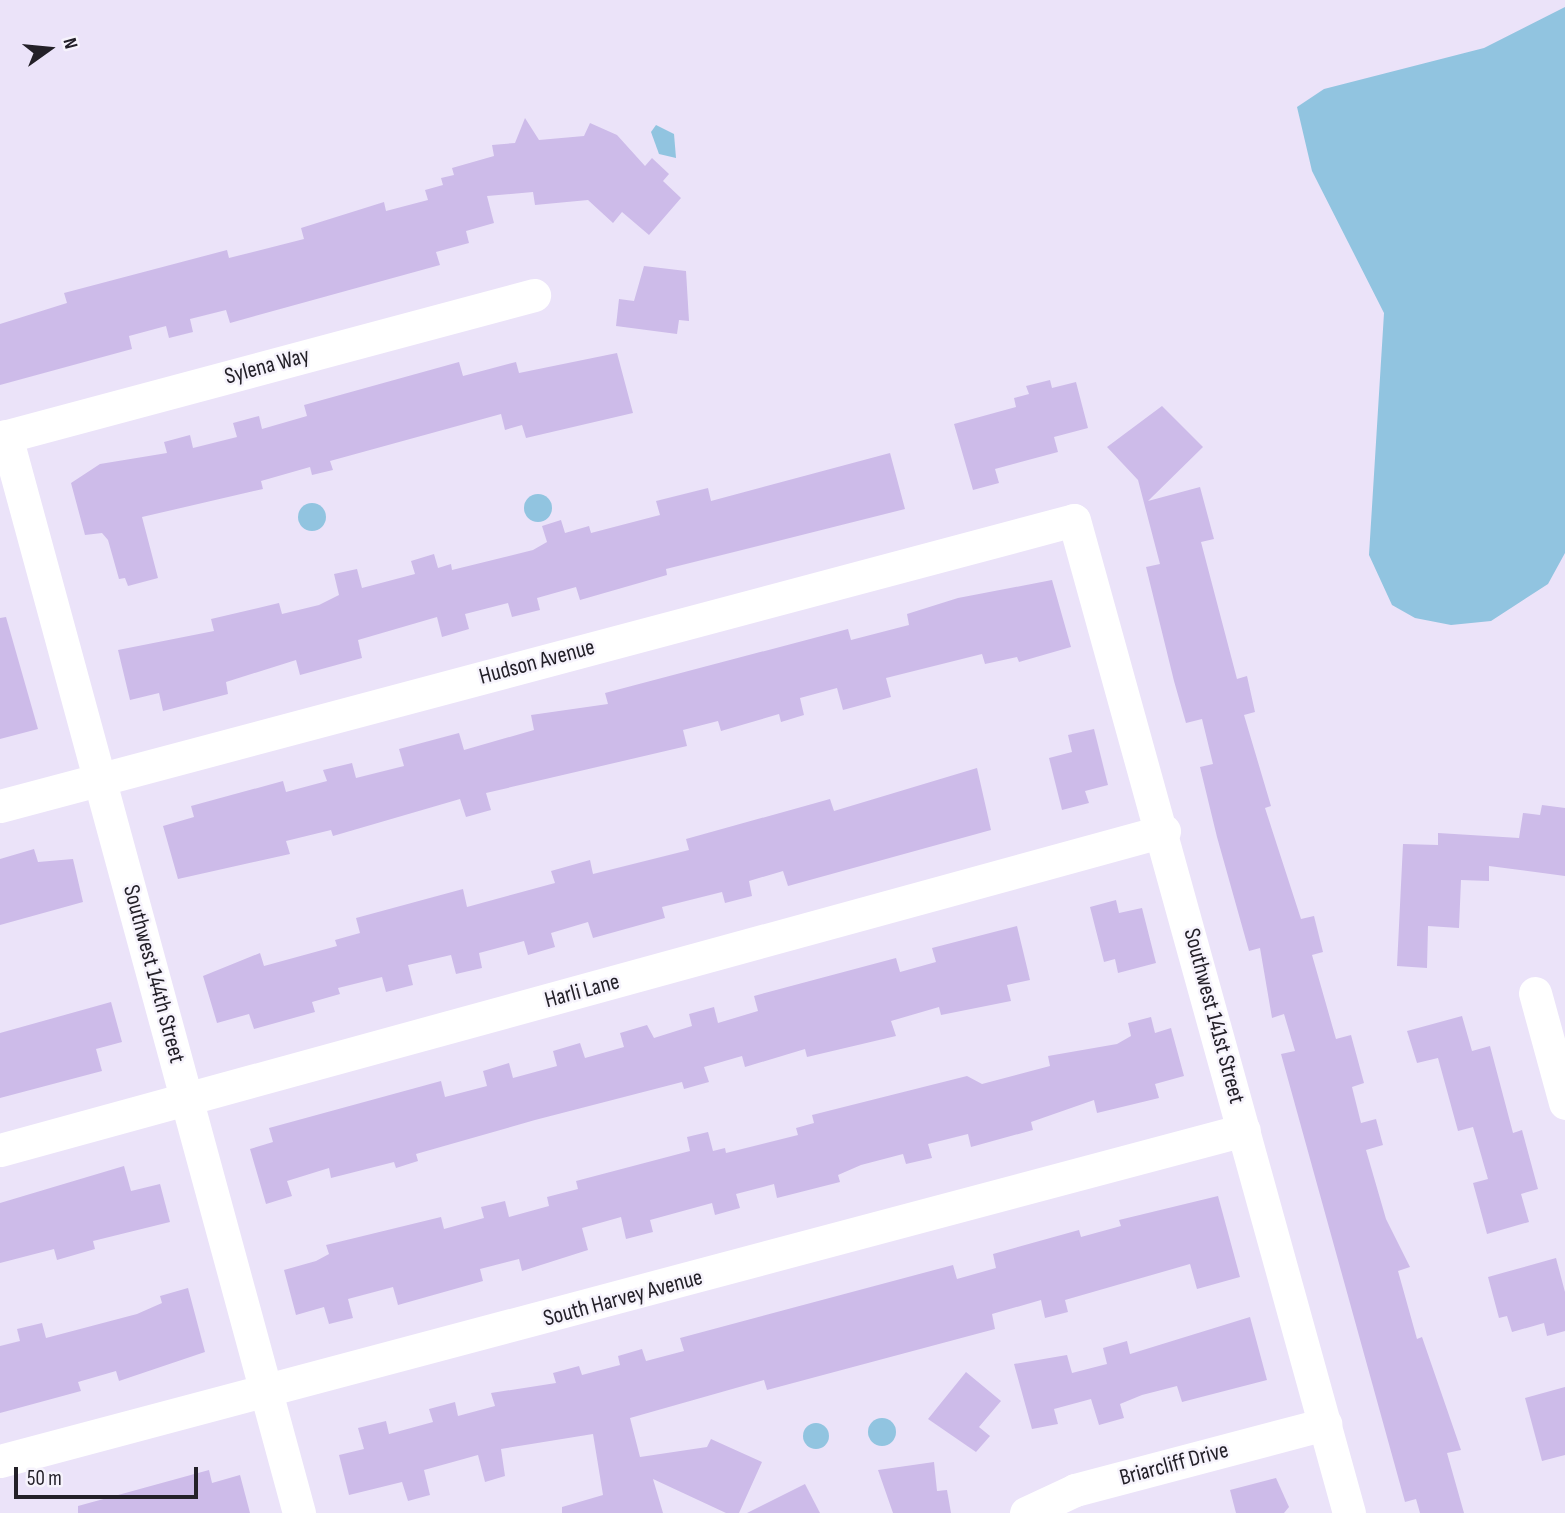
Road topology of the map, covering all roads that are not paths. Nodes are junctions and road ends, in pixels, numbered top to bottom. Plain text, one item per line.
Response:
1 (534, 295) dead end
2 (3, 437) edge
3 (1074, 520) joint
4 (100, 778) junction
5 (0, 806) edge
6 (1164, 831) junction
7 (1535, 993) dead end
8 (188, 1100) junction
9 (1565, 1103) edge
10 (1244, 1130) junction
11 (0, 1150) edge
12 (267, 1394) junction
13 (1325, 1424) junction
14 (0, 1461) edge
15 (1025, 1512) edge
16 (299, 1513) edge
17 (1349, 1513) edge

1 - 2 street, Sylena Way
2 - 4 street, Southwest 144th Street
3 - 4 street, Hudson Avenue
3 - 6 street, Southwest 141st Street
4 - 5 street, Hudson Avenue
4 - 8 street, Southwest 144th Street
6 - 8 street, Harli Lane
6 - 10 street, Southwest 141st Street
7 - 9 street
8 - 11 street, Harli Lane
8 - 12 street, Southwest 144th Street
10 - 12 street, South Harvey Avenue
10 - 13 street, Southwest 141st Street
12 - 14 street, South Harvey Avenue
12 - 16 street, Southwest 144th Street
13 - 15 street, Briarcliff Drive
13 - 17 street, Southwest 141st Street

